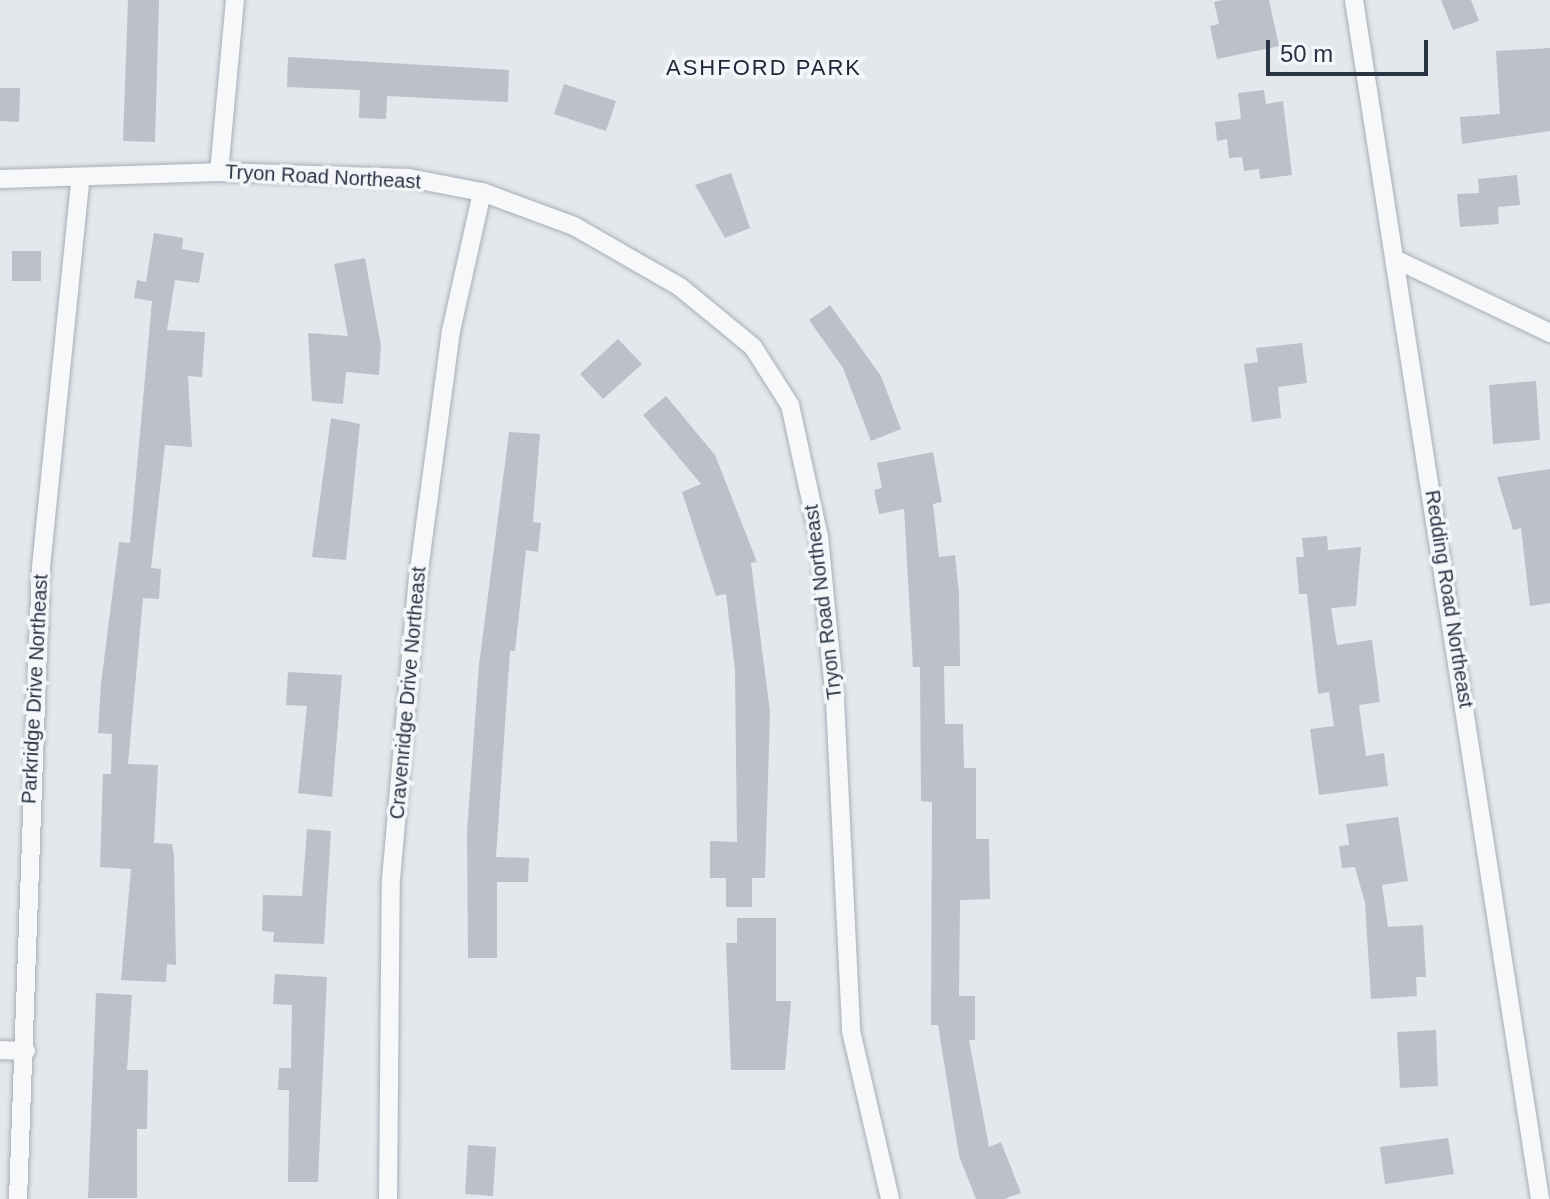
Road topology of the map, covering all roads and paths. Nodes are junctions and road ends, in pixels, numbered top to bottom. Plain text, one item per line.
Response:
1 (235, 0) edge
2 (1354, 0) edge
3 (219, 172) junction
4 (0, 179) edge
5 (80, 181) junction
6 (482, 192) junction
7 (1397, 260) junction
8 (1550, 333) edge
9 (0, 1050) edge
10 (26, 1051) junction
11 (18, 1199) edge
12 (388, 1199) edge
13 (890, 1199) edge
14 (1540, 1199) edge

1 - 3 street
2 - 7 street, Redding Road Northeast
3 - 5 street, Tryon Road Northeast
3 - 6 street, Tryon Road Northeast
4 - 5 street, Tryon Road Northeast
5 - 10 street, Parkridge Drive Northeast
6 - 12 street, Cravenridge Drive Northeast
6 - 13 street, Tryon Road Northeast
7 - 8 street
7 - 14 street, Redding Road Northeast
9 - 10 street
10 - 11 street, Parkridge Drive Northeast

